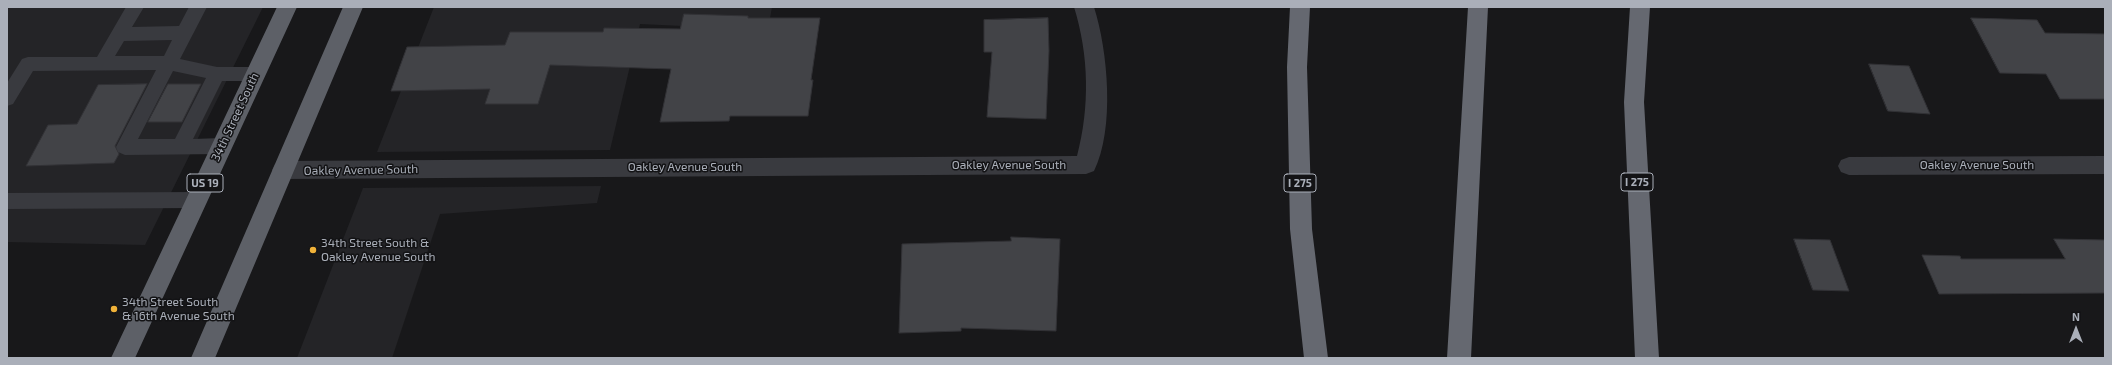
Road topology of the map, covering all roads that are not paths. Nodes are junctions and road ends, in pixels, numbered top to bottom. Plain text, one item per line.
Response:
1 (135, 7) edge
2 (198, 7) edge
3 (287, 7) edge
4 (353, 7) edge
5 (1084, 7) edge
6 (1300, 7) edge
7 (1478, 7) edge
8 (1640, 7) edge
9 (184, 33) junction
10 (119, 34) junction
11 (168, 63) junction
12 (102, 64) junction
13 (217, 74) junction
14 (256, 74) junction
15 (7, 99) edge
16 (222, 146) junction
17 (180, 147) junction
18 (2105, 165) edge
19 (1849, 166) dead end
20 (283, 170) junction
21 (197, 200) junction
22 (7, 201) edge
23 (123, 358) edge
24 (203, 358) edge
25 (1316, 358) edge
26 (1459, 358) edge
27 (1647, 358) edge

1 - 10 lane
2 - 9 lane
3 - 14 highway, 34th Street South / US 19
4 - 20 highway
5 - 20 street, Oakley Avenue South
6 - 25 highway, I 275
7 - 26 highway
8 - 27 highway, I 275
9 - 10 lane
9 - 11 lane
10 - 12 lane
11 - 12 lane
11 - 13 lane
11 - 17 lane
12 - 15 lane
13 - 14 lane
13 - 17 lane
14 - 16 highway, 34th Street South / US 19
16 - 17 lane
16 - 21 highway, 34th Street South / US 19
18 - 19 street, Oakley Avenue South
20 - 24 highway
21 - 22 lane
21 - 23 highway, 34th Street South / US 19

